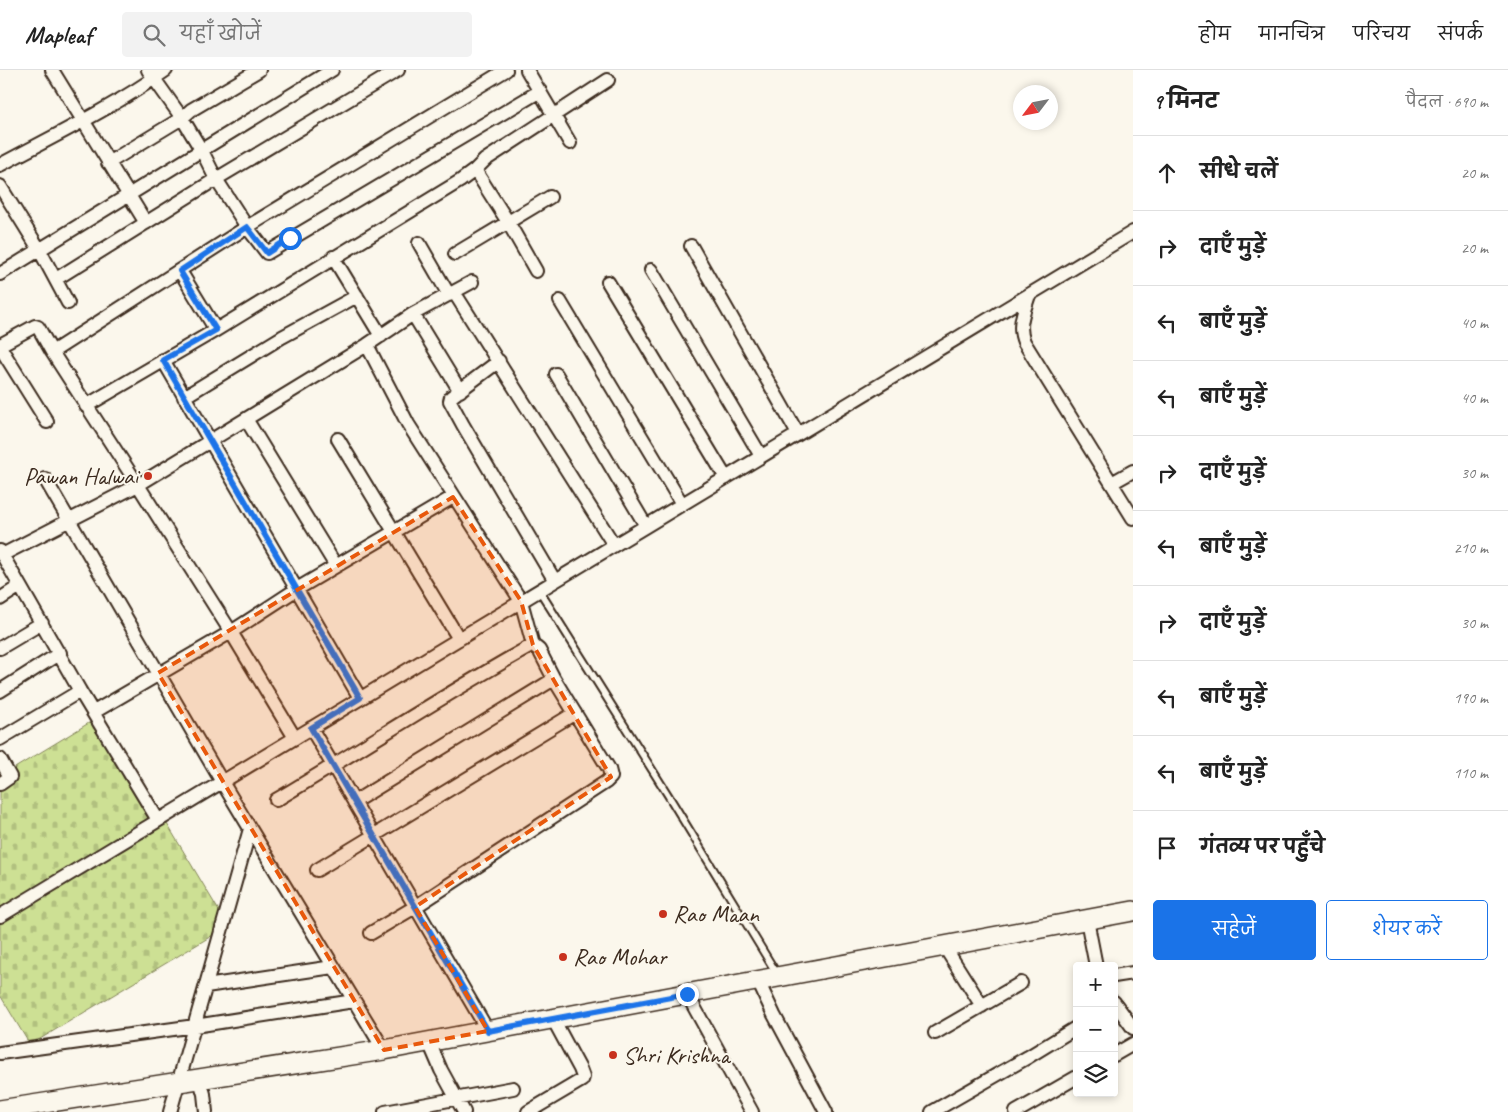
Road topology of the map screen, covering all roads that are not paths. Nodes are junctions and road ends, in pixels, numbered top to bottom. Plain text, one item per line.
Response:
1 (52, 70) edge
2 (166, 70) edge
3 (259, 70) edge
4 (332, 70) edge
5 (398, 70) edge
6 (506, 70) edge
7 (527, 70) edge
8 (151, 74) edge
9 (608, 80) dead end
10 (540, 91) junction
11 (555, 116) junction
12 (182, 118) junction
13 (84, 120) junction
14 (570, 143) dead end
15 (202, 151) junction
16 (108, 163) junction
17 (0, 165) edge
18 (475, 170) junction
19 (216, 179) junction
20 (0, 186) edge
21 (127, 194) junction
22 (550, 197) dead end
23 (508, 222) junction
24 (146, 223) junction
25 (247, 227) junction
26 (1133, 232) edge
27 (419, 243) dead end
28 (691, 246) dead end
29 (40, 249) junction
30 (455, 254) dead end
31 (333, 258) junction
32 (651, 270) dead end
33 (180, 271) junction
34 (536, 271) dead end
35 (0, 274) edge
36 (56, 278) junction
37 (472, 282) dead end
38 (608, 282) dead end
39 (452, 294) junction
40 (1029, 294) junction
41 (357, 296) junction
42 (560, 301) dead end
43 (68, 303) dead end
44 (413, 314) junction
45 (216, 330) junction
46 (381, 336) junction
47 (367, 345) junction
48 (0, 346) edge
49 (52, 352) junction
50 (163, 360) junction
51 (499, 361) junction
52 (556, 374) dead end
53 (460, 391) junction
54 (184, 398) junction
55 (86, 406) junction
56 (246, 419) junction
57 (47, 422) dead end
58 (798, 434) junction
59 (338, 439) dead end
60 (210, 442) junction
61 (761, 456) junction
62 (1133, 471) edge
63 (45, 478) dead end
64 (726, 478) junction
65 (1117, 480) dead end
66 (138, 485) junction
67 (453, 497) junction
68 (682, 504) junction
69 (1133, 518) edge
70 (69, 519) junction
71 (646, 526) junction
72 (395, 531) junction
73 (614, 545) junction
74 (1, 553) edge
75 (336, 566) junction
76 (555, 581) junction
77 (20, 586) junction
78 (297, 589) junction
79 (540, 590) junction
80 (0, 599) edge
81 (521, 602) junction
82 (42, 623) junction
83 (231, 632) junction
84 (459, 639) junction
85 (533, 645) junction
86 (0, 648) edge
87 (60, 653) junction
88 (158, 673) junction
89 (554, 679) junction
90 (80, 690) junction
91 (0, 691) edge
92 (360, 698) junction
93 (94, 712) junction
94 (575, 713) junction
95 (311, 728) junction
96 (294, 738) junction
97 (0, 739) edge
98 (0, 759) edge
99 (333, 766) junction
100 (222, 782) junction
101 (0, 784) edge
102 (276, 800) dead end
103 (354, 802) junction
104 (158, 820) junction
105 (250, 828) junction
106 (374, 836) junction
107 (317, 870) dead end
108 (415, 907) junction
109 (1133, 911) edge
110 (0, 916) edge
111 (1087, 920) junction
112 (372, 933) dead end
113 (944, 946) junction
114 (1095, 962) edge
115 (334, 967) junction
116 (1133, 972) edge
117 (1118, 975) edge
118 (779, 977) junction
119 (758, 981) junction
120 (1021, 983) dead end
121 (206, 986) junction
122 (687, 994) junction
123 (354, 1001) junction
124 (982, 1006) junction
125 (1118, 1007) edge
126 (553, 1019) junction
127 (195, 1026) junction
128 (1133, 1028) edge
129 (1073, 1029) edge
130 (488, 1031) junction
131 (935, 1033) dead end
132 (429, 1042) junction
133 (1133, 1044) edge
134 (384, 1050) junction
135 (0, 1053) edge
136 (1118, 1053) edge
137 (1073, 1079) edge
138 (200, 1080) junction
139 (179, 1083) junction
140 (513, 1088) dead end
141 (457, 1100) junction
142 (0, 1110) edge
143 (170, 1112) edge
144 (206, 1112) edge
145 (385, 1112) edge
146 (464, 1112) edge
147 (528, 1112) edge
148 (752, 1112) edge
149 (826, 1112) edge
150 (932, 1112) edge
151 (1016, 1112) edge

1 - 13 street
2 - 8 street
3 - 12 street
4 - 15 street
5 - 19 street
6 - 25 street
7 - 10 street
8 - 12 street
8 - 13 street
9 - 11 street
10 - 11 street
10 - 25 street
11 - 14 street
11 - 18 street
12 - 15 street
12 - 16 street
13 - 16 street
13 - 17 street
15 - 19 street
15 - 21 street
16 - 21 street
18 - 23 street
18 - 31 street
19 - 24 street
19 - 25 street
20 - 29 street
21 - 24 street
21 - 29 street
22 - 23 street
23 - 30 street
23 - 34 street
24 - 36 street
25 - 33 street
26 - 40 street
27 - 39 street
28 - 58 street
29 - 35 street
29 - 36 street
31 - 41 street
31 - 45 street
32 - 61 street
33 - 45 street
33 - 49 street
36 - 43 street
37 - 39 street
38 - 64 street
39 - 44 street
39 - 51 street
40 - 58 street
40 - 69 street
41 - 46 street
41 - 54 street
42 - 68 street
44 - 46 street
44 - 53 street
45 - 50 street
46 - 47 street
47 - 56 street
47 - 67 street
48 - 49 street
48 - 57 street
49 - 55 street
50 - 54 street
50 - 55 street
51 - 53 street
51 - 73 street
52 - 71 street
53 - 76 street
54 - 60 street
55 - 66 street
56 - 60 street
56 - 75 street
58 - 61 street
59 - 72 street
60 - 66 street
60 - 78 street
61 - 64 street
62 - 65 street
63 - 70 street
64 - 68 street
66 - 70 street
66 - 83 street
67 - 72 street
67 - 81 street
68 - 71 street
70 - 74 street
70 - 88 street
71 - 73 street
72 - 75 street
72 - 84 street
73 - 76 street
74 - 77 street
75 - 78 street
76 - 79 street
77 - 80 street
77 - 82 street
78 - 83 street
78 - 92 street
79 - 81 street
79 - 118 lane
81 - 84 street
81 - 85 street
82 - 86 street
82 - 87 street
83 - 88 street
83 - 96 street
84 - 92 street
85 - 89 street
85 - 99 street
87 - 90 street
87 - 91 street
88 - 93 street
88 - 100 street
89 - 94 street
89 - 103 street
90 - 93 street
90 - 97 street
92 - 95 street
93 - 104 street
94 - 106 street
94 - 108 street
95 - 96 street
95 - 99 street
96 - 100 street
98 - 101 street
99 - 102 street
99 - 103 street
100 - 104 street
100 - 105 street
103 - 106 street
104 - 110 street
105 - 115 street
105 - 121 street
106 - 107 street
106 - 108 street
108 - 112 street
108 - 130 street
109 - 111 street
111 - 113 street
111 - 114 street
113 - 118 street
113 - 124 street
115 - 121 street
115 - 123 street
116 - 117 street
118 - 119 street
119 - 122 street
119 - 149 street
120 - 124 street
121 - 127 street
122 - 126 street
122 - 148 street
123 - 127 street
123 - 134 street
124 - 131 street
125 - 128 street
126 - 130 street
126 - 147 street
127 - 135 street
127 - 139 street
129 - 150 street
130 - 132 street
132 - 134 street
132 - 141 street
133 - 136 street
134 - 138 street
137 - 151 street
138 - 139 street
138 - 144 street
139 - 142 street
139 - 143 street
140 - 141 street
141 - 145 street
141 - 146 street

